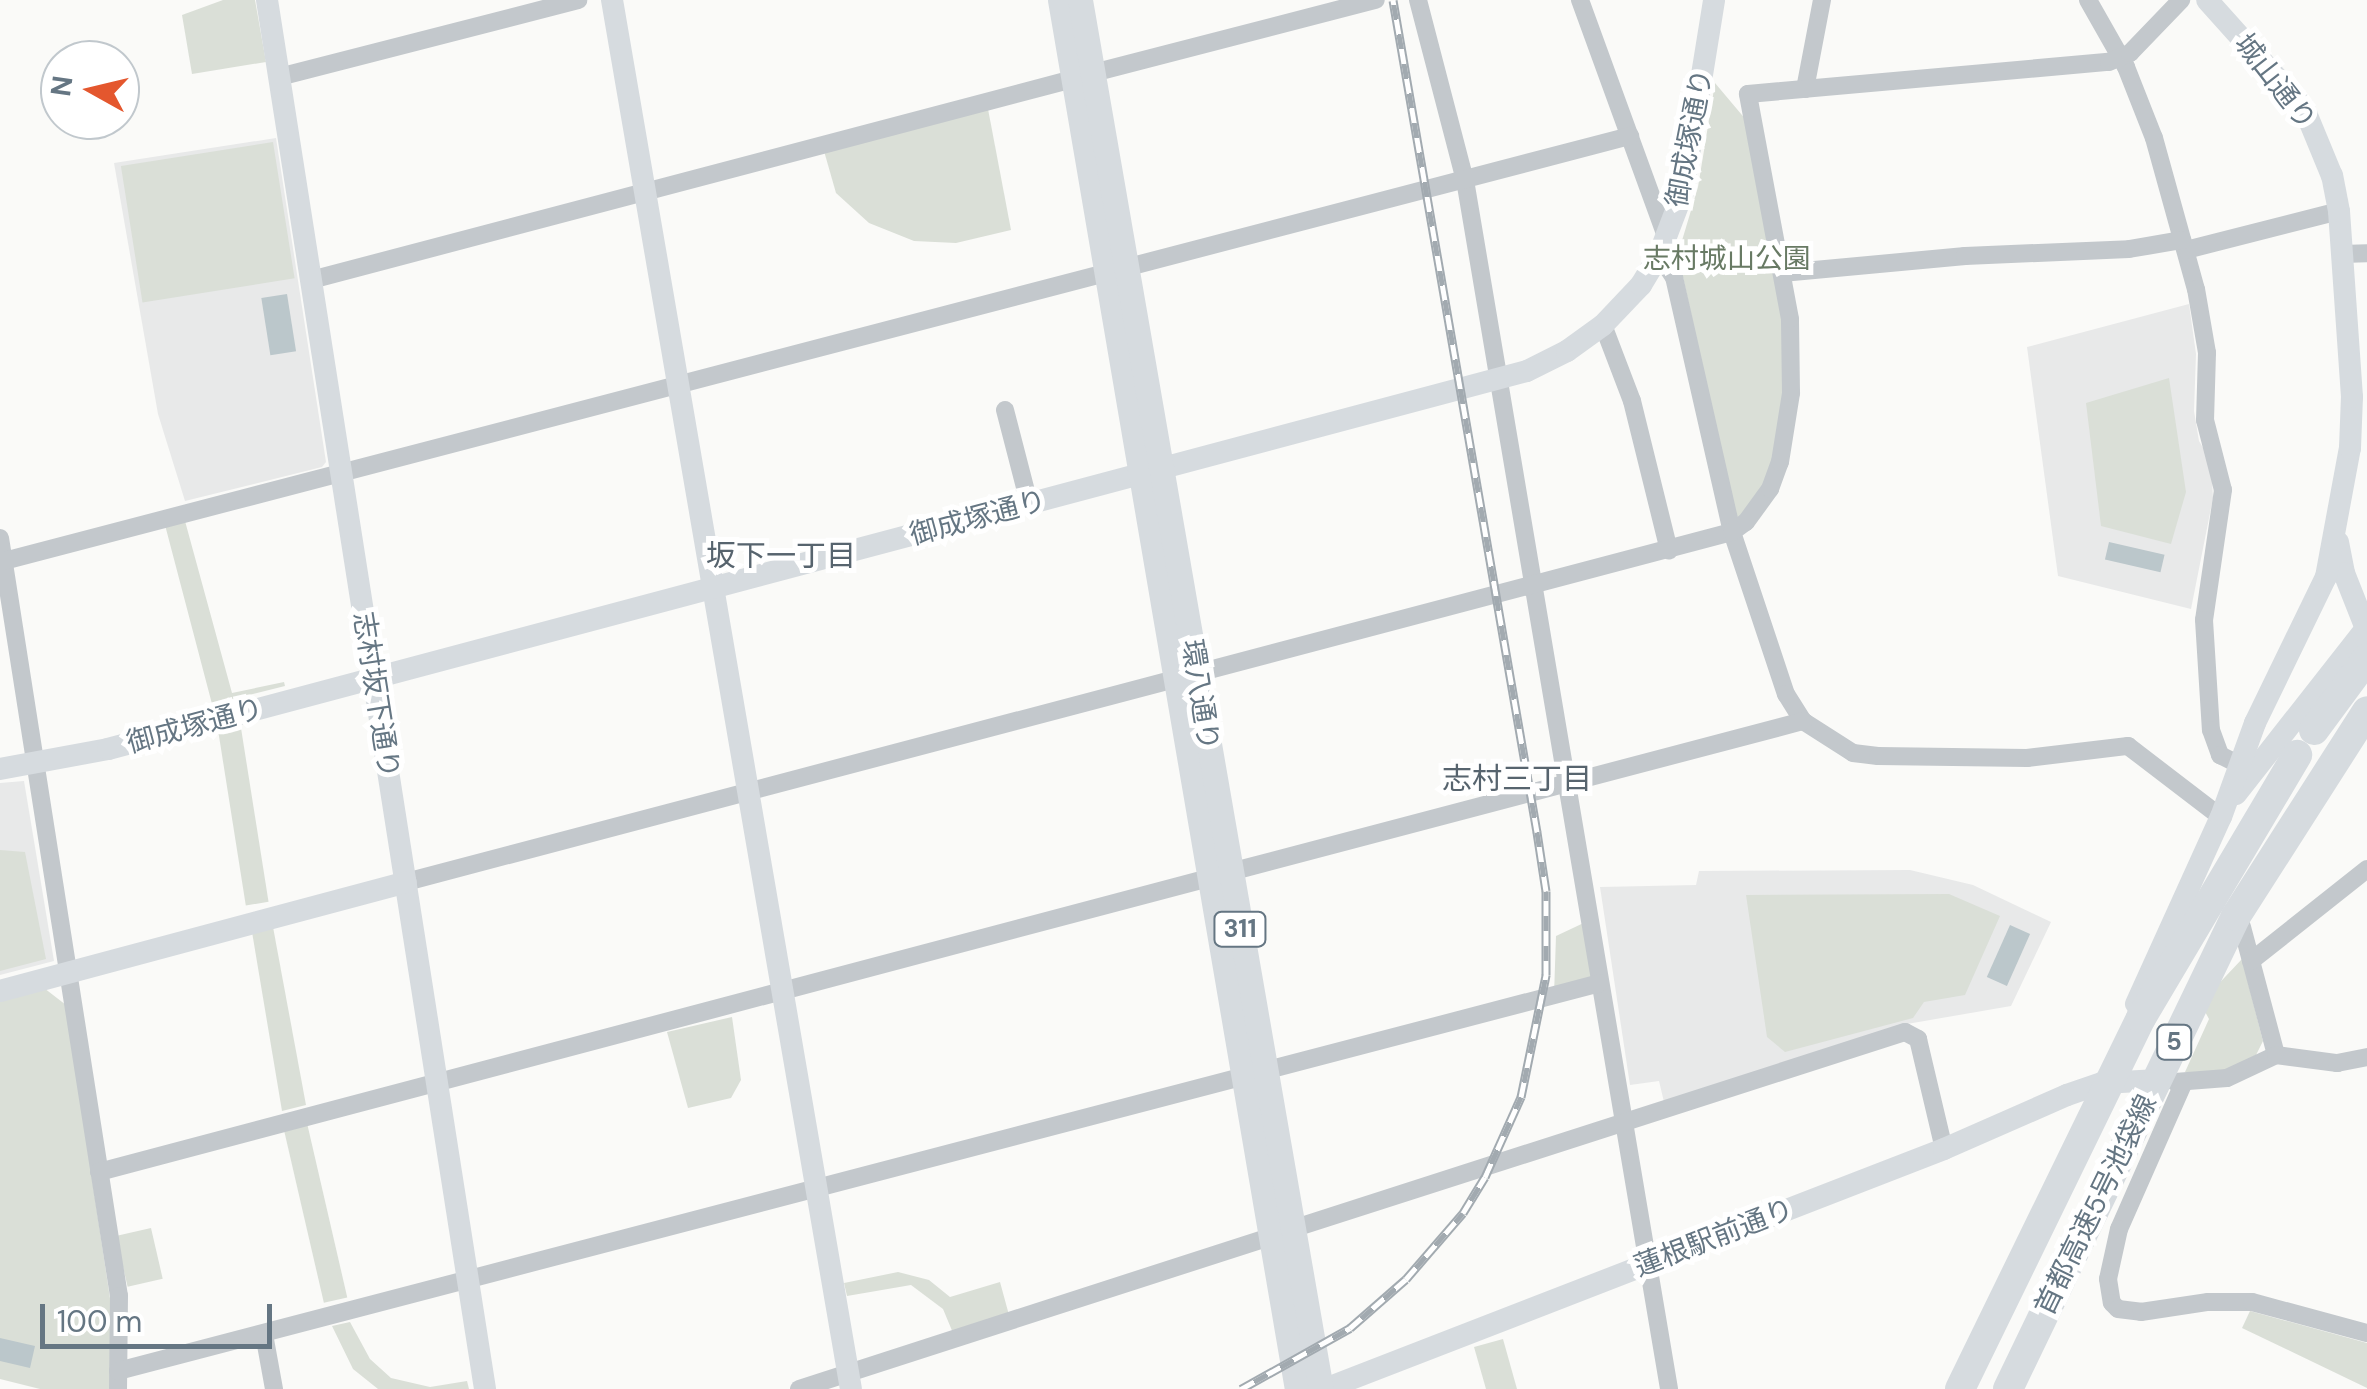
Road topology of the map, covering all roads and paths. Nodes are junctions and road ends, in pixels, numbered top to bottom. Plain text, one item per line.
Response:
1 (267, 0) edge
2 (578, 0) edge
3 (612, 0) edge
4 (1060, 0) edge
5 (1080, 0) edge
6 (1376, 0) edge
7 (1418, 0) edge
8 (1580, 0) edge
9 (1714, 0) edge
10 (1822, 0) edge
11 (2088, 0) edge
12 (2181, 0) edge
13 (2207, 0) edge
14 (2121, 57) junction
15 (1083, 76) junction
16 (279, 77) junction
17 (1805, 89) junction
18 (1630, 136) junction
19 (1465, 180) junction
20 (646, 193) junction
21 (2339, 211) junction
22 (2184, 245) junction
23 (1663, 246) junction
24 (2367, 253) edge
25 (2342, 254) junction
26 (1117, 270) junction
27 (1782, 273) junction
28 (311, 280) junction
29 (1603, 325) junction
30 (1498, 382) junction
31 (679, 386) junction
32 (1006, 410) dead end
33 (340, 472) junction
34 (1152, 472) junction
35 (1027, 495) dead end
36 (2338, 528) junction
37 (1732, 532) junction
38 (0, 538) edge
39 (1669, 550) junction
40 (2, 562) edge
41 (1534, 585) junction
42 (714, 589) junction
43 (2367, 629) edge
44 (2367, 658) edge
45 (1186, 677) junction
46 (373, 679) junction
47 (2367, 711) edge
48 (1803, 721) junction
49 (2367, 726) edge
50 (35, 764) junction
51 (2238, 764) junction
52 (0, 769) edge
53 (1567, 783) junction
54 (748, 792) junction
55 (2223, 813) junction
56 (2367, 869) edge
57 (1221, 875) junction
58 (406, 882) junction
59 (2242, 927) junction
60 (2219, 951) junction
61 (2251, 961) junction
62 (67, 973) junction
63 (1600, 983) junction
64 (0, 991) edge
65 (782, 991) junction
66 (2141, 1018) junction
67 (2276, 1054) junction
68 (2367, 1056) edge
69 (1255, 1074) junction
70 (2159, 1080) junction
71 (437, 1082) junction
72 (2102, 1083) junction
73 (2183, 1084) junction
74 (1623, 1124) junction
75 (1944, 1149) junction
76 (99, 1172) junction
77 (816, 1189) junction
78 (2091, 1215) junction
79 (1282, 1233) junction
80 (1647, 1264) junction
81 (468, 1281) junction
82 (2367, 1333) edge
83 (264, 1334) junction
84 (118, 1380) edge
85 (850, 1381) edge
86 (274, 1389) edge
87 (485, 1389) edge
88 (799, 1389) edge
89 (1297, 1389) edge
90 (1323, 1389) edge
91 (1668, 1389) edge
92 (1948, 1389) edge
93 (1960, 1389) edge
94 (1977, 1389) edge
95 (1990, 1389) edge
96 (2009, 1389) edge

1 - 16 street, 志村坂下通り
2 - 16 street
3 - 20 street
4 - 15 main road, 環八通り / 311
5 - 15 main road, 環八通り / 311
6 - 15 street
7 - 19 street
8 - 18 street
9 - 23 street, 御成塚通り
10 - 17 street
11 - 14 street
12 - 14 street
13 - 21 street, 城山通り
14 - 17 street
14 - 22 street
15 - 20 street
15 - 26 main road, 環八通り / 311
16 - 28 street, 志村坂下通り
17 - 27 street
18 - 19 street
18 - 23 street
19 - 26 street
19 - 30 street
20 - 28 street
20 - 31 street
21 - 22 street
21 - 25 street, 城山通り
22 - 27 street
22 - 51 street
23 - 29 street, 御成塚通り
23 - 37 street
24 - 25 street
25 - 36 street, 城山通り
26 - 31 street
26 - 34 main road, 環八通り / 311
27 - 37 street
28 - 33 street, 志村坂下通り
29 - 30 street, 御成塚通り
29 - 39 street
30 - 34 street, 御成塚通り
30 - 41 street
31 - 33 street
31 - 42 street
32 - 35 street
33 - 40 street
33 - 46 street, 志村坂下通り
34 - 42 street, 御成塚通り
34 - 45 main road, 環八通り / 311
36 - 43 street
36 - 51 street
37 - 39 street
37 - 48 street
38 - 40 street
39 - 41 street
40 - 50 street
41 - 45 street
41 - 53 street
42 - 46 street, 御成塚通り
42 - 54 street
43 - 55 street
44 - 66 highway, 首都高速5号池袋線 / 5
45 - 54 street
45 - 57 main road, 環八通り / 311
46 - 50 street, 御成塚通り
46 - 58 street, 志村坂下通り
47 - 60 highway, 首都高速5号池袋線 / 5
48 - 53 street
48 - 55 street
49 - 59 street
50 - 52 street, 御成塚通り
50 - 62 street
51 - 55 street
53 - 57 street
53 - 63 street
54 - 58 street
54 - 65 street
55 - 72 street
56 - 61 street
57 - 65 street
57 - 69 main road, 環八通り / 311
58 - 62 street
58 - 71 street, 志村坂下通り
59 - 61 street
59 - 70 street
60 - 78 highway, 首都高速5号池袋線 / 5
60 - 95 highway
61 - 67 street
62 - 64 street
62 - 76 street
63 - 69 street
63 - 74 street
65 - 71 street
65 - 77 street
66 - 93 highway, 首都高速5号池袋線 / 5
66 - 94 highway
67 - 68 street
67 - 73 street
69 - 77 street
69 - 79 main road, 環八通り / 311
70 - 72 street, 蓮根駅前通り
70 - 73 street
70 - 78 street
71 - 76 street
71 - 81 street, 志村坂下通り
72 - 75 street, 蓮根駅前通り
72 - 92 street
73 - 82 street
74 - 75 street
74 - 79 street
74 - 80 street
75 - 80 street, 蓮根駅前通り
76 - 84 street
77 - 81 street
77 - 85 street
78 - 96 highway, 首都高速5号池袋線 / 5
79 - 85 street
79 - 89 main road, 環八通り / 311
79 - 90 main road, 環八通り / 311
80 - 90 street, 蓮根駅前通り
80 - 91 street
81 - 83 street
81 - 87 street, 志村坂下通り
83 - 84 street
83 - 86 street
85 - 88 street

